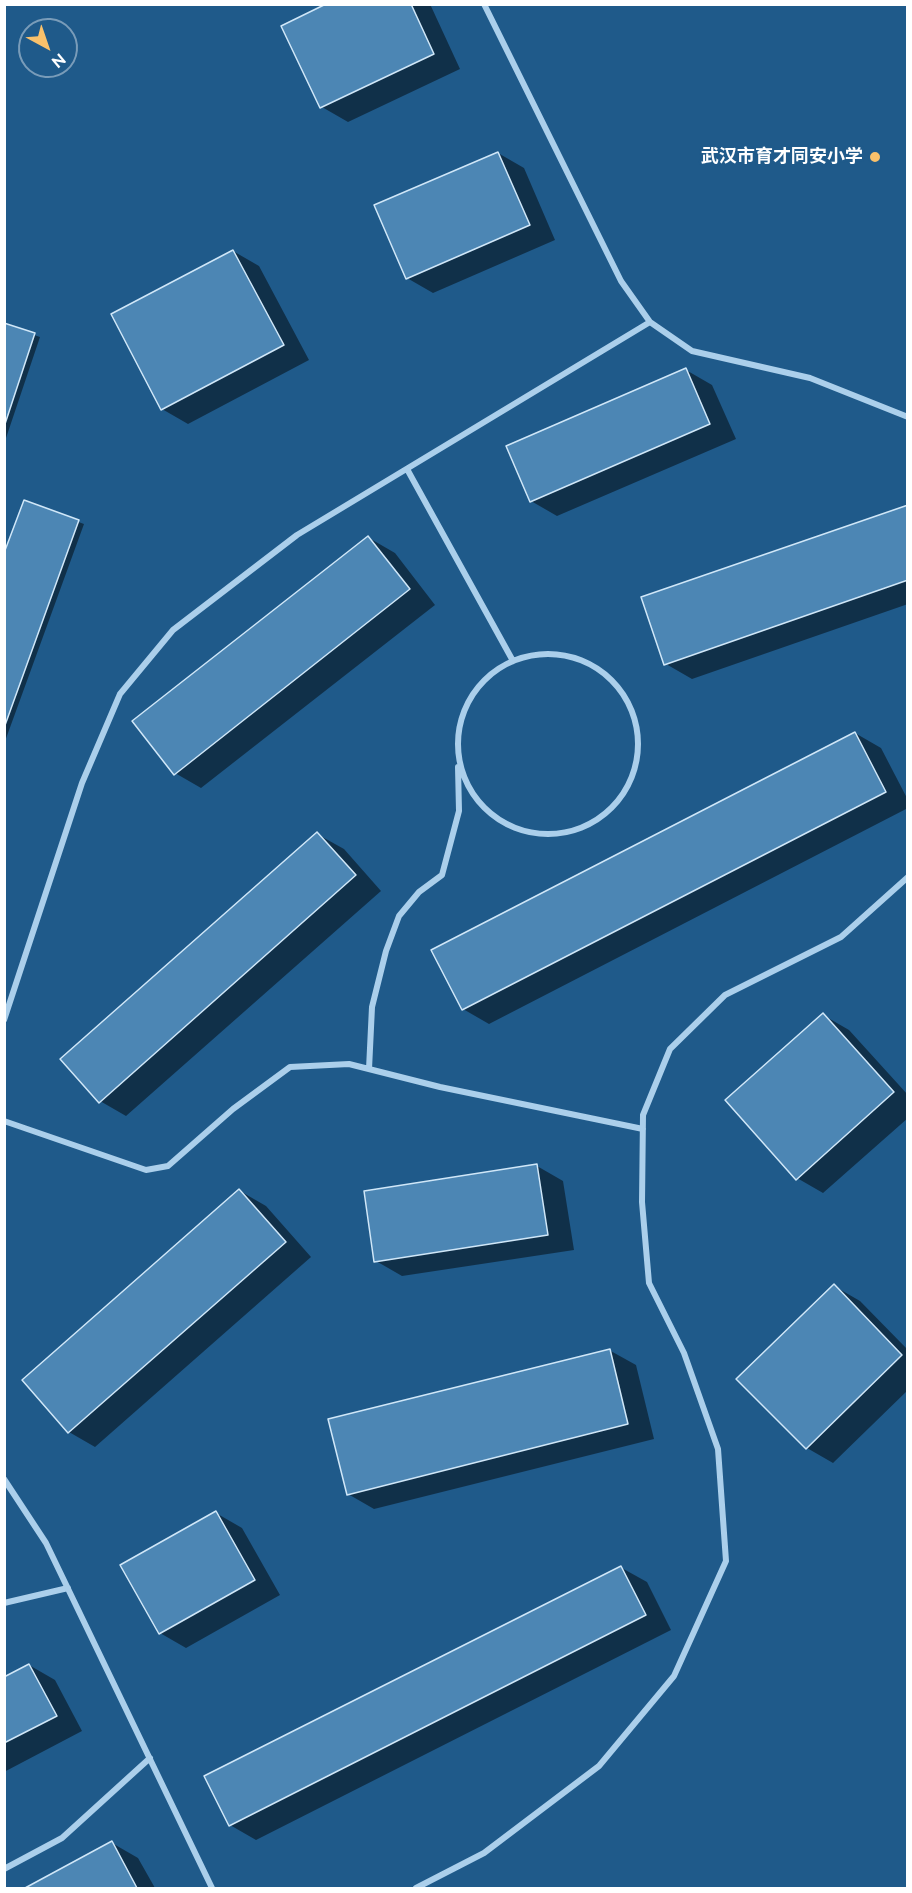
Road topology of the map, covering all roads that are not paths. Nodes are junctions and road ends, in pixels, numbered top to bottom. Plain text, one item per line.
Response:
1 (484, 4) edge
2 (650, 322) junction
3 (908, 417) edge
4 (407, 469) junction
5 (513, 661) junction
6 (458, 757) junction
7 (908, 877) edge
8 (4, 1020) edge
9 (369, 1069) junction
10 (4, 1121) edge
11 (643, 1129) junction
12 (4, 1479) edge
13 (68, 1588) junction
14 (4, 1603) edge
15 (150, 1758) junction
16 (4, 1869) edge
17 (212, 1888) edge
18 (416, 1888) edge

1 - 2 street
2 - 3 street
2 - 4 street
4 - 5 street
4 - 8 street
5 - 6 street
5 - 6 street
6 - 9 street
7 - 11 street
9 - 10 street
9 - 11 street
11 - 18 street
12 - 13 street
13 - 14 street
13 - 15 street
15 - 16 street
15 - 17 street

